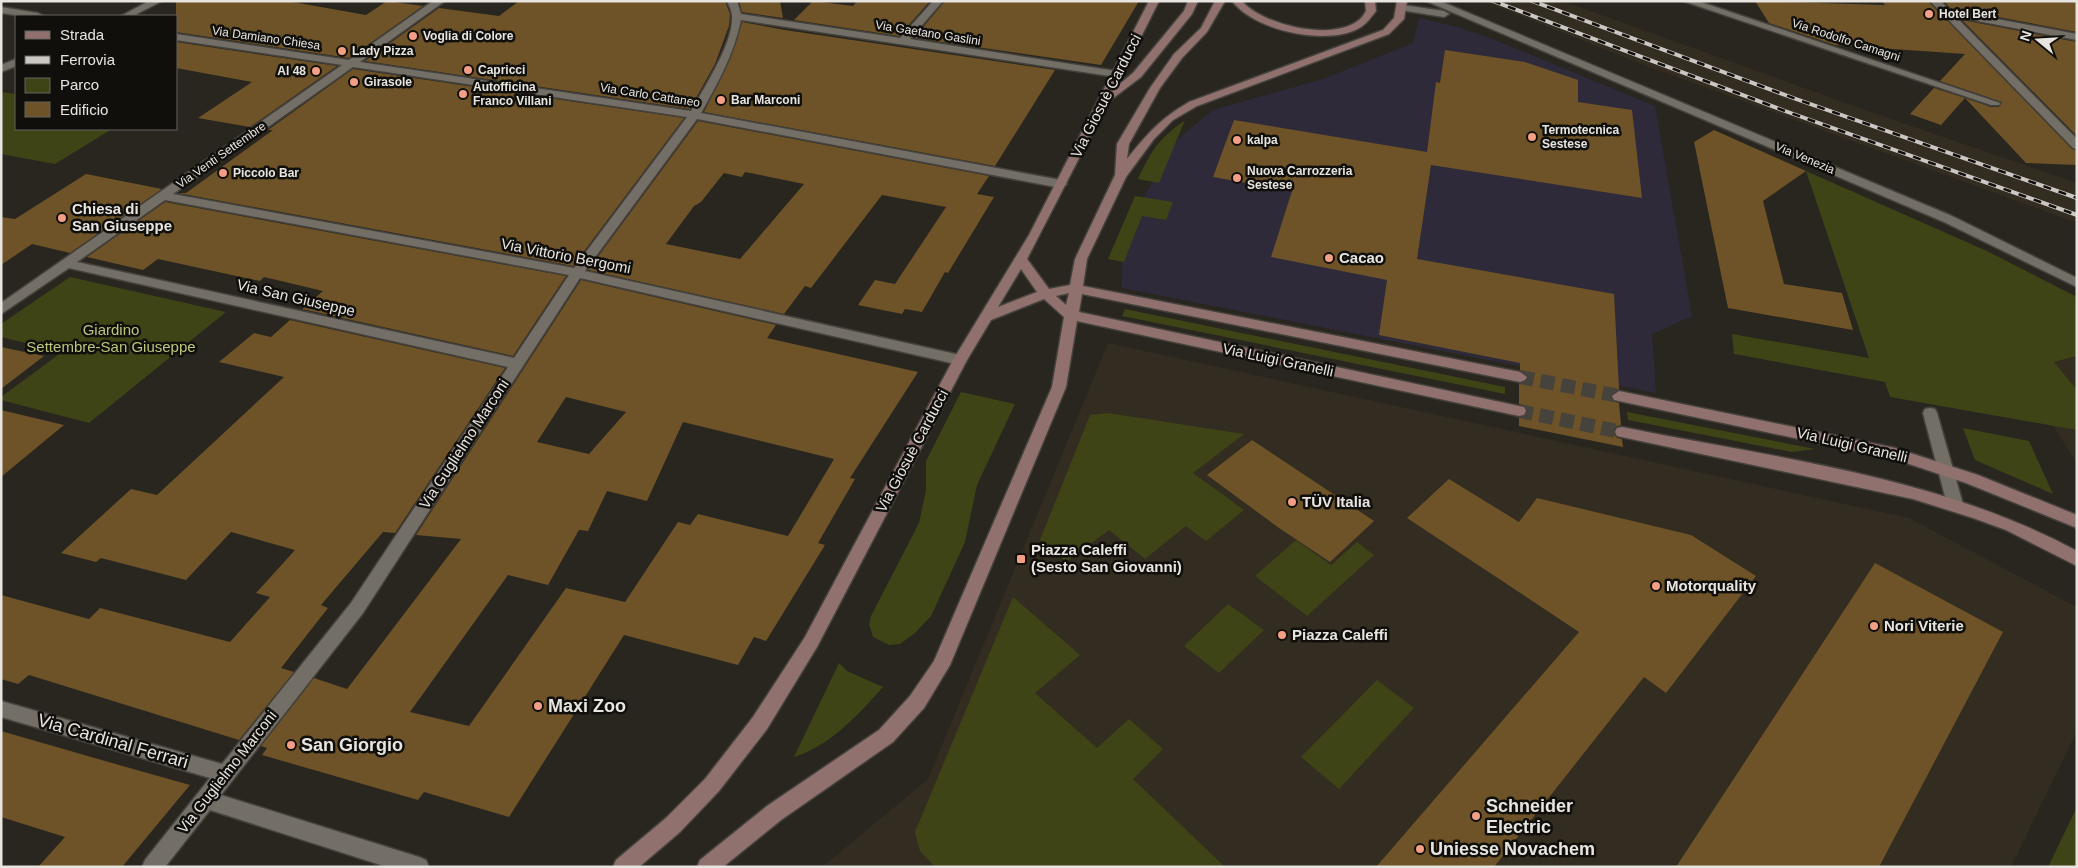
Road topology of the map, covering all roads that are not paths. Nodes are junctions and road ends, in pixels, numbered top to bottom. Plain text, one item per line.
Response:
1 (158, 1) edge
2 (440, 1) edge
3 (732, 1) edge
4 (938, 1) edge
5 (1154, 1) edge
6 (1193, 1) edge
7 (1220, 1) edge
8 (1237, 1) edge
9 (1370, 1) edge
10 (1430, 1) edge
11 (1688, 1) edge
12 (1935, 1) edge
13 (1402, 4) edge
14 (1, 10) edge
15 (1946, 12) junction
16 (32, 15) edge
17 (128, 15) edge
18 (737, 16) junction
19 (178, 37) edge
20 (2077, 37) edge
21 (904, 41) junction
22 (1528, 43) junction
23 (15, 62) edge
24 (352, 63) junction
25 (1, 68) edge
26 (1116, 74) junction
27 (1106, 100) junction
28 (1995, 103) dead end
29 (694, 115) junction
30 (2074, 142) edge
31 (1120, 176) junction
32 (1061, 184) junction
33 (162, 196) junction
34 (1021, 259) junction
35 (67, 264) junction
36 (577, 273) junction
37 (2077, 283) edge
38 (1074, 288) junction
39 (1044, 294) junction
40 (1, 310) edge
41 (1071, 316) junction
42 (986, 317) junction
43 (960, 360) junction
44 (517, 364) junction
45 (1520, 377) tunnel mouth
46 (1619, 396) tunnel mouth
47 (1519, 411) tunnel mouth
48 (1930, 413) dead end
49 (1622, 432) tunnel mouth
50 (1947, 470) junction
51 (1955, 504) junction
52 (2077, 522) edge
53 (2077, 559) edge
54 (1, 709) edge
55 (226, 774) junction
56 (205, 799) junction
57 (414, 866) edge
58 (623, 866) edge
59 (152, 867) edge
60 (707, 867) edge

1 - 17 street
2 - 24 street, Via Venti Settembre
3 - 18 street
4 - 21 street
5 - 26 main road, Via Giosuè Carducci
6 - 27 main road
7 - 31 main road
8 - 9 main road
10 - 22 street, Via Venezia
11 - 28 street, Via Rodolfo Camagni
12 - 15 street
13 - 22 street, Via Venezia
13 - 31 main road
14 - 16 street
15 - 20 street
15 - 30 street
18 - 21 street, Via Gaetano Gaslini
18 - 29 street, Via Guglielmo Marconi
19 - 24 street, Via Damiano Chiesa
21 - 26 street, Via Gaetano Gaslini
22 - 37 street, Via Venezia
23 - 25 street
24 - 29 street, Via Carlo Cattaneo
24 - 33 street, Via Venti Settembre
26 - 27 main road, Via Giosuè Carducci
27 - 32 main road, Via Giosuè Carducci
29 - 32 street, Via Carlo Cattaneo
29 - 36 street, Via Guglielmo Marconi
31 - 38 main road
32 - 34 main road, Via Giosuè Carducci
33 - 35 street, Via Venti Settembre
33 - 36 street, Via Vittorio Bergomi
34 - 39 main road, Via Luigi Granelli
34 - 42 main road, Via Giosuè Carducci
35 - 40 street, Via Venti Settembre
35 - 44 street, Via San Giuseppe
36 - 43 street, Via Vittorio Bergomi
36 - 44 street, Via Guglielmo Marconi
38 - 39 main road, Via Luigi Granelli
38 - 41 main road
38 - 45 main road, Via Luigi Granelli
39 - 41 main road, Via Luigi Granelli
39 - 42 main road, Via Luigi Granelli
41 - 47 main road, Via Luigi Granelli
41 - 60 main road
42 - 43 main road, Via Giosuè Carducci
43 - 58 main road, Via Giosuè Carducci
44 - 55 street, Via Guglielmo Marconi
46 - 50 main road, Via Luigi Granelli
48 - 50 street
49 - 51 main road
50 - 51 street
50 - 52 main road, Via Luigi Granelli
51 - 53 main road
54 - 55 street, Via Cardinal Ferrari
55 - 56 street, Via Guglielmo Marconi
56 - 57 street
56 - 59 street, Via Guglielmo Marconi

